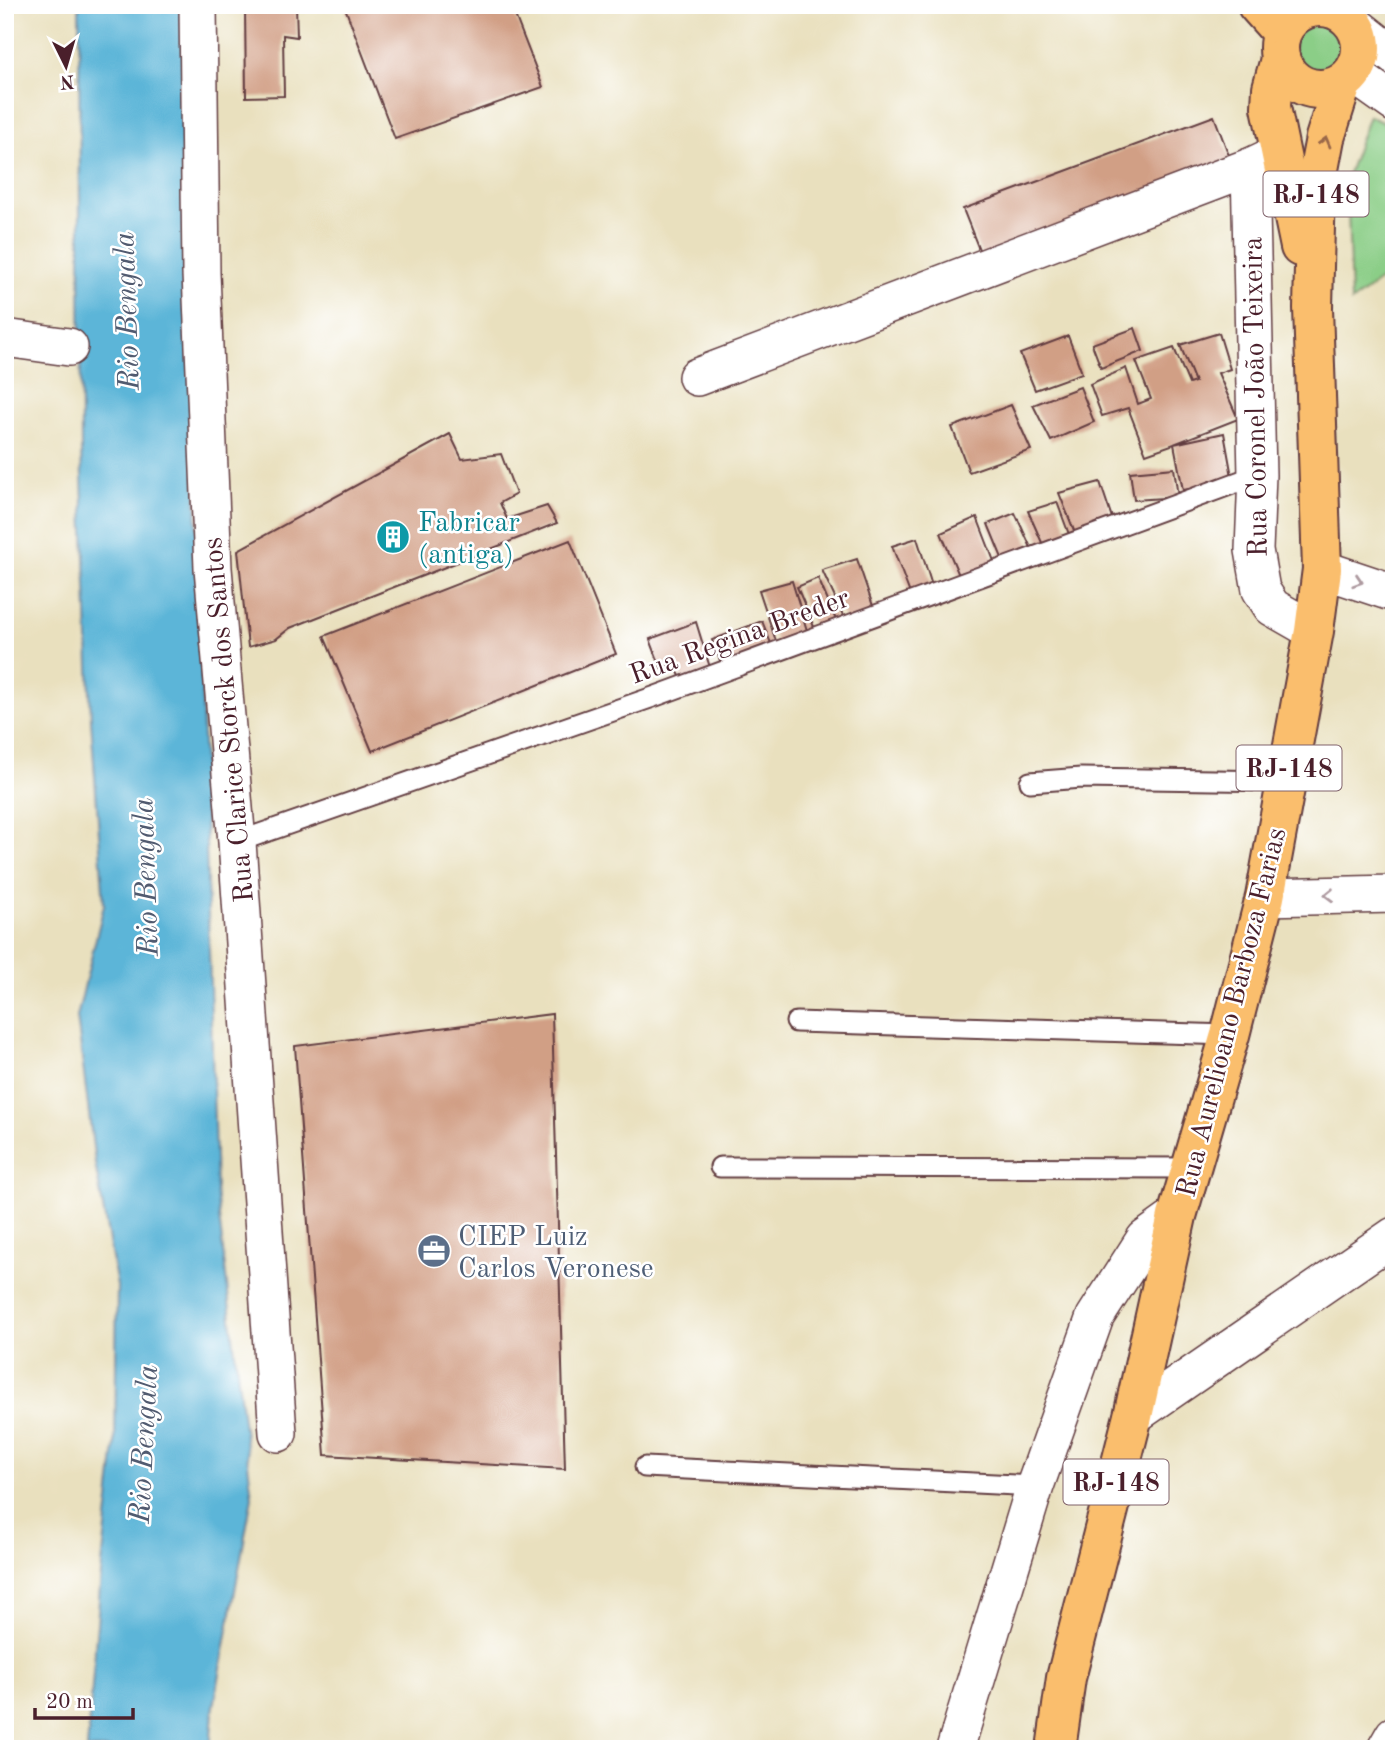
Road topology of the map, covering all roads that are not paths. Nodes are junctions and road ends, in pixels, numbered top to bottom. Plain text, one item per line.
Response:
1 (198, 5) edge
2 (1352, 16) edge
3 (1273, 32) edge
4 (1394, 56) edge
5 (1348, 79) junction
6 (1394, 103) edge
7 (1265, 160) junction
8 (1313, 308) junction
9 (5, 338) edge
10 (69, 347) dead end
11 (697, 377) dead end
12 (1257, 475) junction
13 (1322, 569) junction
14 (1394, 593) edge
15 (1314, 631) junction
16 (1286, 781) junction
17 (1030, 782) dead end
18 (237, 842) junction
19 (1394, 894) edge
20 (1265, 897) junction
21 (796, 1022) dead end
22 (1230, 1035) junction
23 (720, 1167) dead end
24 (1193, 1168) junction
25 (1177, 1216) junction
26 (1394, 1236) edge
27 (1133, 1416) junction
28 (278, 1433) dead end
29 (645, 1467) dead end
30 (1035, 1486) junction
31 (1394, 1735) edge
32 (955, 1749) edge
33 (1056, 1749) edge
34 (1386, 1749) edge

1 - 18 street, Rua Clarice Storck dos Santos
2 - 3 main road
2 - 4 street
2 - 5 main road
3 - 5 main road
3 - 7 main road
5 - 6 street
8 -> 5 main road, RJ-148
7 - 8 main road
7 - 11 street
7 - 12 street, Rua Coronel João Teixeira
8 - 13 main road, Rua Aurelioano Barboza Farias / RJ-148
9 - 10 street
12 - 15 street, Rua Coronel João Teixeira
12 - 18 lane, Rua Regina Breder
13 -> 14 street
13 - 15 main road, Rua Aurelioano Barboza Farias / RJ-148
15 - 16 main road, Rua Aurelioano Barboza Farias / RJ-148
16 - 17 lane
16 - 20 main road, Rua Aurelioano Barboza Farias / RJ-148
18 - 28 street, Rua Clarice Storck dos Santos
19 -> 20 street
20 - 22 main road, Rua Aurelioano Barboza Farias / RJ-148
21 - 22 lane
22 - 24 main road, Rua Aurelioano Barboza Farias / RJ-148
23 - 24 lane
24 - 25 main road, Rua Aurelioano Barboza Farias / RJ-148
25 - 27 main road, RJ-148
25 - 30 street, RJ-148
26 - 27 street
27 - 33 main road, RJ-148
29 - 30 lane
30 - 32 street, RJ-148
31 - 34 street

